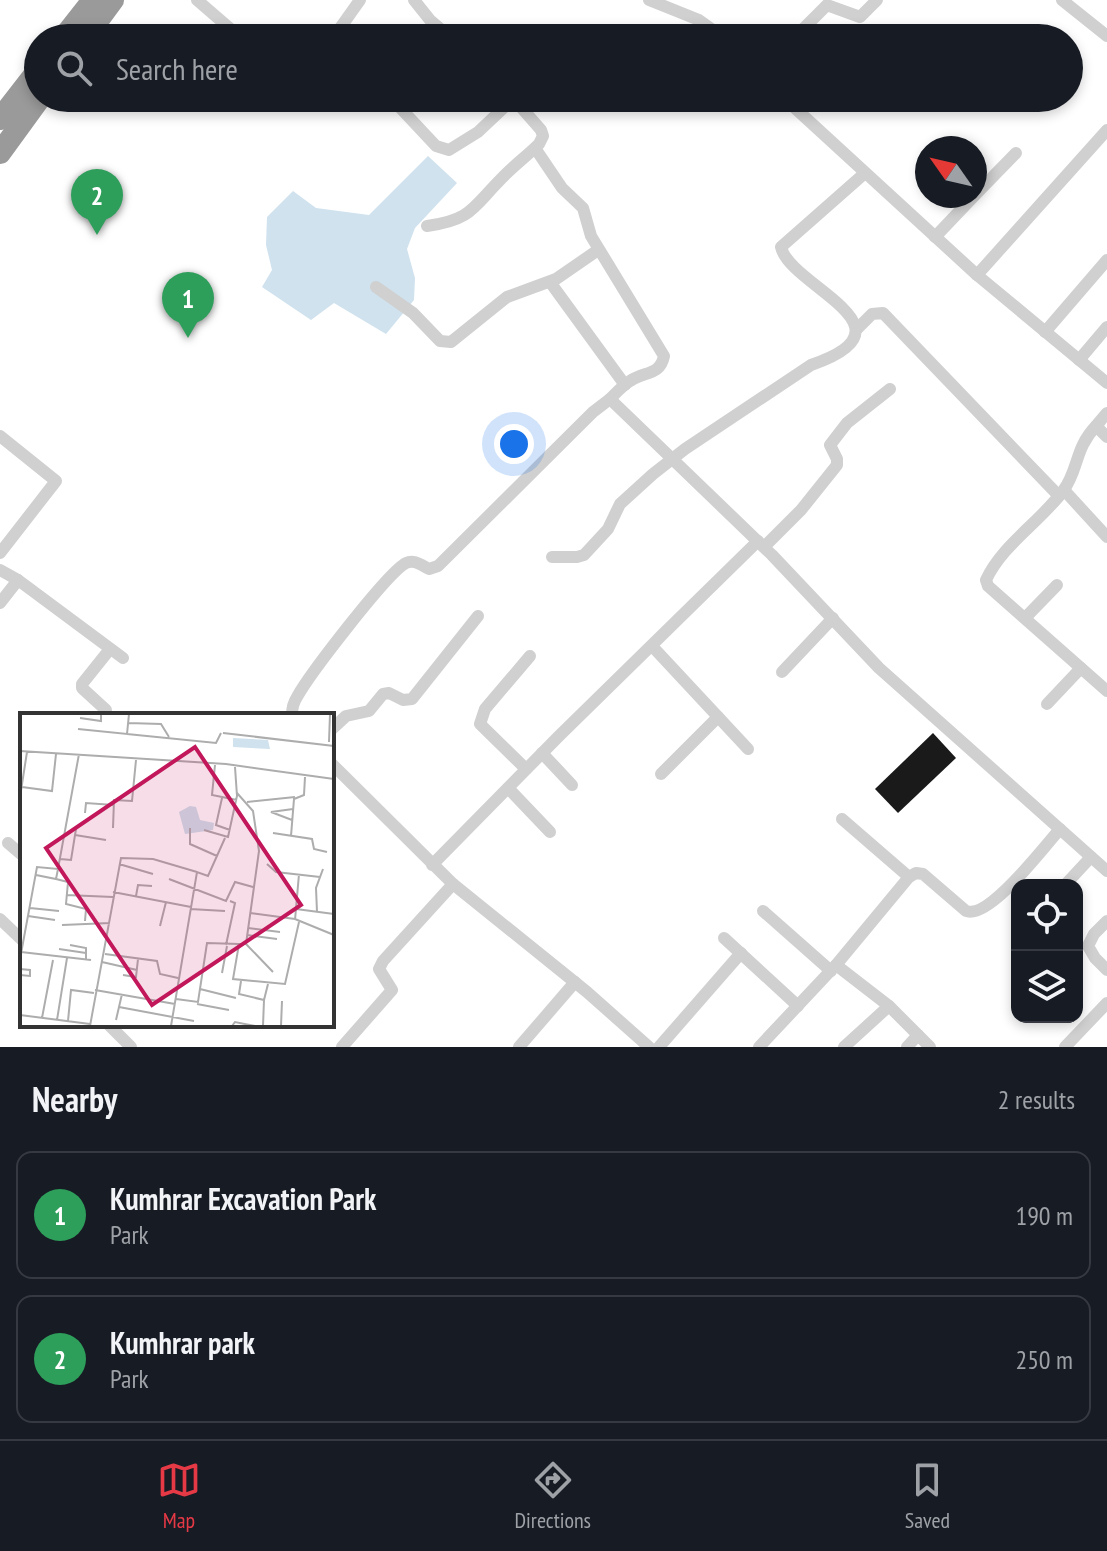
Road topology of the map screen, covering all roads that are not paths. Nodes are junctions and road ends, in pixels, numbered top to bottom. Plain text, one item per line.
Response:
1 (93, 0) edge
2 (113, 0) edge
3 (197, 0) edge
4 (360, 0) edge
5 (414, 0) edge
6 (649, 0) edge
7 (877, 0) edge
8 (1062, 0) edge
9 (74, 24) edge
10 (95, 24) edge
11 (225, 24) edge
12 (344, 24) edge
13 (435, 24) edge
14 (705, 24) edge
15 (808, 24) edge
16 (1107, 36) edge
17 (24, 88) edge
18 (30, 112) edge
19 (404, 112) edge
20 (499, 112) edge
21 (525, 112) edge
22 (799, 112) edge
23 (0, 119) edge
24 (1107, 130) edge
25 (535, 148) junction
26 (0, 153) edge
27 (1016, 153) dead end
28 (865, 173) junction
29 (987, 183) edge
30 (963, 208) edge
31 (427, 226) dead end
32 (935, 237) junction
33 (598, 250) junction
34 (1107, 260) edge
35 (977, 275) junction
36 (550, 282) junction
37 (376, 287) dead end
38 (1107, 327) edge
39 (856, 330) junction
40 (1045, 332) junction
41 (1079, 360) junction
42 (1107, 383) edge
43 (625, 385) junction
44 (890, 389) dead end
45 (610, 399) junction
46 (1107, 413) edge
47 (1096, 426) junction
48 (0, 436) edge
49 (1107, 437) edge
50 (671, 459) junction
51 (1062, 493) junction
52 (1107, 537) edge
53 (761, 544) junction
54 (0, 553) edge
55 (552, 557) dead end
56 (0, 570) edge
57 (18, 580) junction
58 (1057, 585) dead end
59 (0, 603) edge
60 (478, 616) dead end
61 (833, 618) junction
62 (1025, 618) junction
63 (652, 646) junction
64 (110, 649) junction
65 (530, 656) dead end
66 (123, 658) dead end
67 (1081, 668) junction
68 (782, 672) dead end
69 (1107, 691) edge
70 (1047, 704) dead end
71 (106, 710) dead end
72 (293, 713) edge
73 (718, 717) junction
74 (334, 727) edge
75 (748, 749) dead end
76 (542, 753) junction
77 (334, 766) edge
78 (526, 769) junction
79 (661, 774) dead end
80 (572, 785) dead end
81 (508, 788) junction
82 (842, 819) dead end
83 (1060, 829) junction
84 (550, 832) dead end
85 (8, 843) dead end
86 (20, 853) edge
87 (1091, 857) junction
88 (432, 865) junction
89 (1107, 871) edge
90 (909, 877) junction
91 (1071, 879) edge
92 (453, 884) junction
93 (763, 911) dead end
94 (0, 919) edge
95 (1107, 921) edge
96 (20, 938) edge
97 (724, 938) dead end
98 (741, 953) junction
99 (834, 968) junction
100 (1107, 970) edge
101 (575, 982) junction
102 (1107, 1003) edge
103 (798, 1006) junction
104 (889, 1006) junction
105 (111, 1027) edge
106 (918, 1035) junction
107 (131, 1047) edge
108 (342, 1047) edge
109 (519, 1047) edge
110 (649, 1047) edge
111 (659, 1047) edge
112 (759, 1047) edge
113 (844, 1047) edge
114 (907, 1047) edge
115 (930, 1047) edge
116 (1065, 1047) edge

1 - 9 highway
2 - 10 highway
3 - 11 street
4 - 12 street
5 - 13 street
6 - 14 street
7 - 15 street
8 - 16 street
17 - 23 highway
18 - 26 highway
19 - 20 street
21 - 25 street
22 - 28 street
24 - 35 street
25 - 31 street
25 - 33 street
27 - 29 street
28 - 32 street
28 - 39 street
30 - 32 street
32 - 35 street
33 - 36 street
33 - 43 street
34 - 40 street
35 - 40 street
36 - 37 street
36 - 43 street
38 - 41 street
39 - 50 street
39 - 51 street
40 - 41 street
41 - 42 street
43 - 45 street
44 - 53 street
45 - 50 street
45 - 72 street
46 - 47 street
47 - 49 street
47 - 51 street
48 - 54 street
50 - 53 street
50 - 55 street
51 - 52 street
51 - 62 street
53 - 61 street
53 - 63 street
56 - 57 street
57 - 59 street
57 - 64 street
58 - 62 street
60 - 74 street
61 - 68 street
61 - 83 street
62 - 67 street
63 - 73 street
63 - 76 street
64 - 66 street
64 - 71 street
65 - 78 street
67 - 69 street
67 - 70 street
73 - 75 street
73 - 79 street
76 - 78 street
76 - 80 street
77 - 88 street
78 - 81 street
81 - 84 street
81 - 88 street
82 - 90 street
83 - 87 street
83 - 90 street
85 - 86 street
87 - 89 street
87 - 91 street
88 - 92 street
90 - 99 street
92 - 101 street
92 - 108 street
93 - 99 street
94 - 96 street
95 - 100 street
97 - 98 street
98 - 103 street
98 - 111 street
99 - 103 street
99 - 104 street
101 - 109 street
101 - 110 street
102 - 116 street
103 - 112 street
104 - 106 street
104 - 113 street
105 - 107 street
106 - 114 street
106 - 115 street

